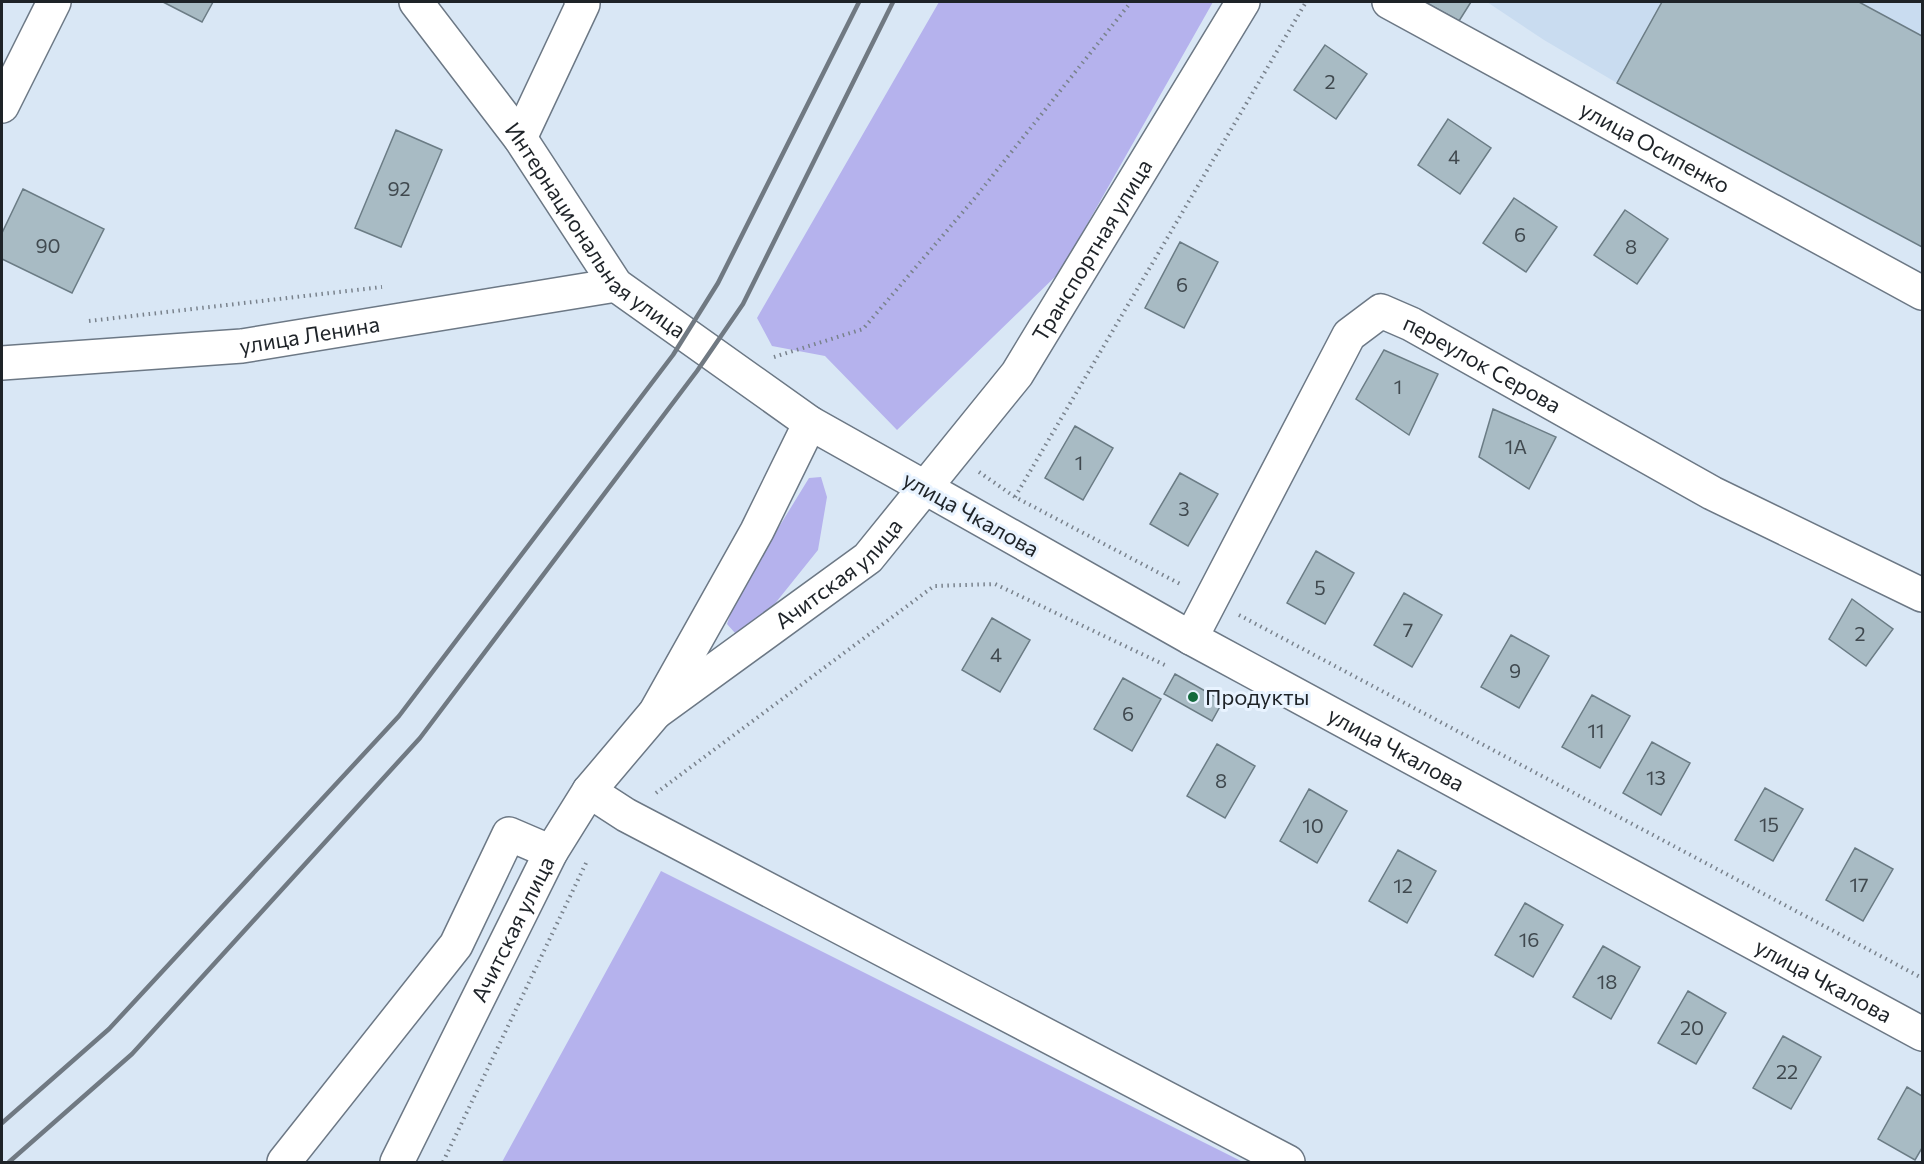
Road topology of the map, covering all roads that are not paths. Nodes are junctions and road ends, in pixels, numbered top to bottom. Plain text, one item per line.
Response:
1 (54, 2) edge
2 (416, 2) edge
3 (581, 2) edge
4 (1243, 2) edge
5 (1389, 2) edge
6 (2, 106) edge
7 (520, 138) junction
8 (616, 285) junction
9 (1923, 293) edge
10 (2, 363) edge
11 (810, 423) junction
12 (924, 487) junction
13 (1923, 595) edge
14 (1191, 638) junction
15 (655, 712) junction
16 (589, 791) junction
17 (551, 852) junction
18 (1923, 1034) edge
19 (284, 1162) edge
20 (397, 1162) edge
21 (1288, 1162) edge

1 - 6 main road
2 - 7 main road, Интернациональная улица
3 - 7 main road
4 - 12 main road, Транспортная улица
5 - 9 main road, улица Осипенко
7 - 8 main road, Интернациональная улица
8 - 10 main road, улица Ленина
8 - 11 main road, Интернациональная улица
11 - 12 main road, улица Чкалова
11 - 15 main road, Ачитская улица
12 - 14 main road, улица Чкалова
12 - 15 main road, Ачитская улица
13 - 14 main road, переулок Серова
14 - 18 main road, улица Чкалова
15 - 16 main road, Ачитская улица
16 - 17 main road, Ачитская улица
16 - 21 main road
17 - 19 main road
17 - 20 main road, Ачитская улица

